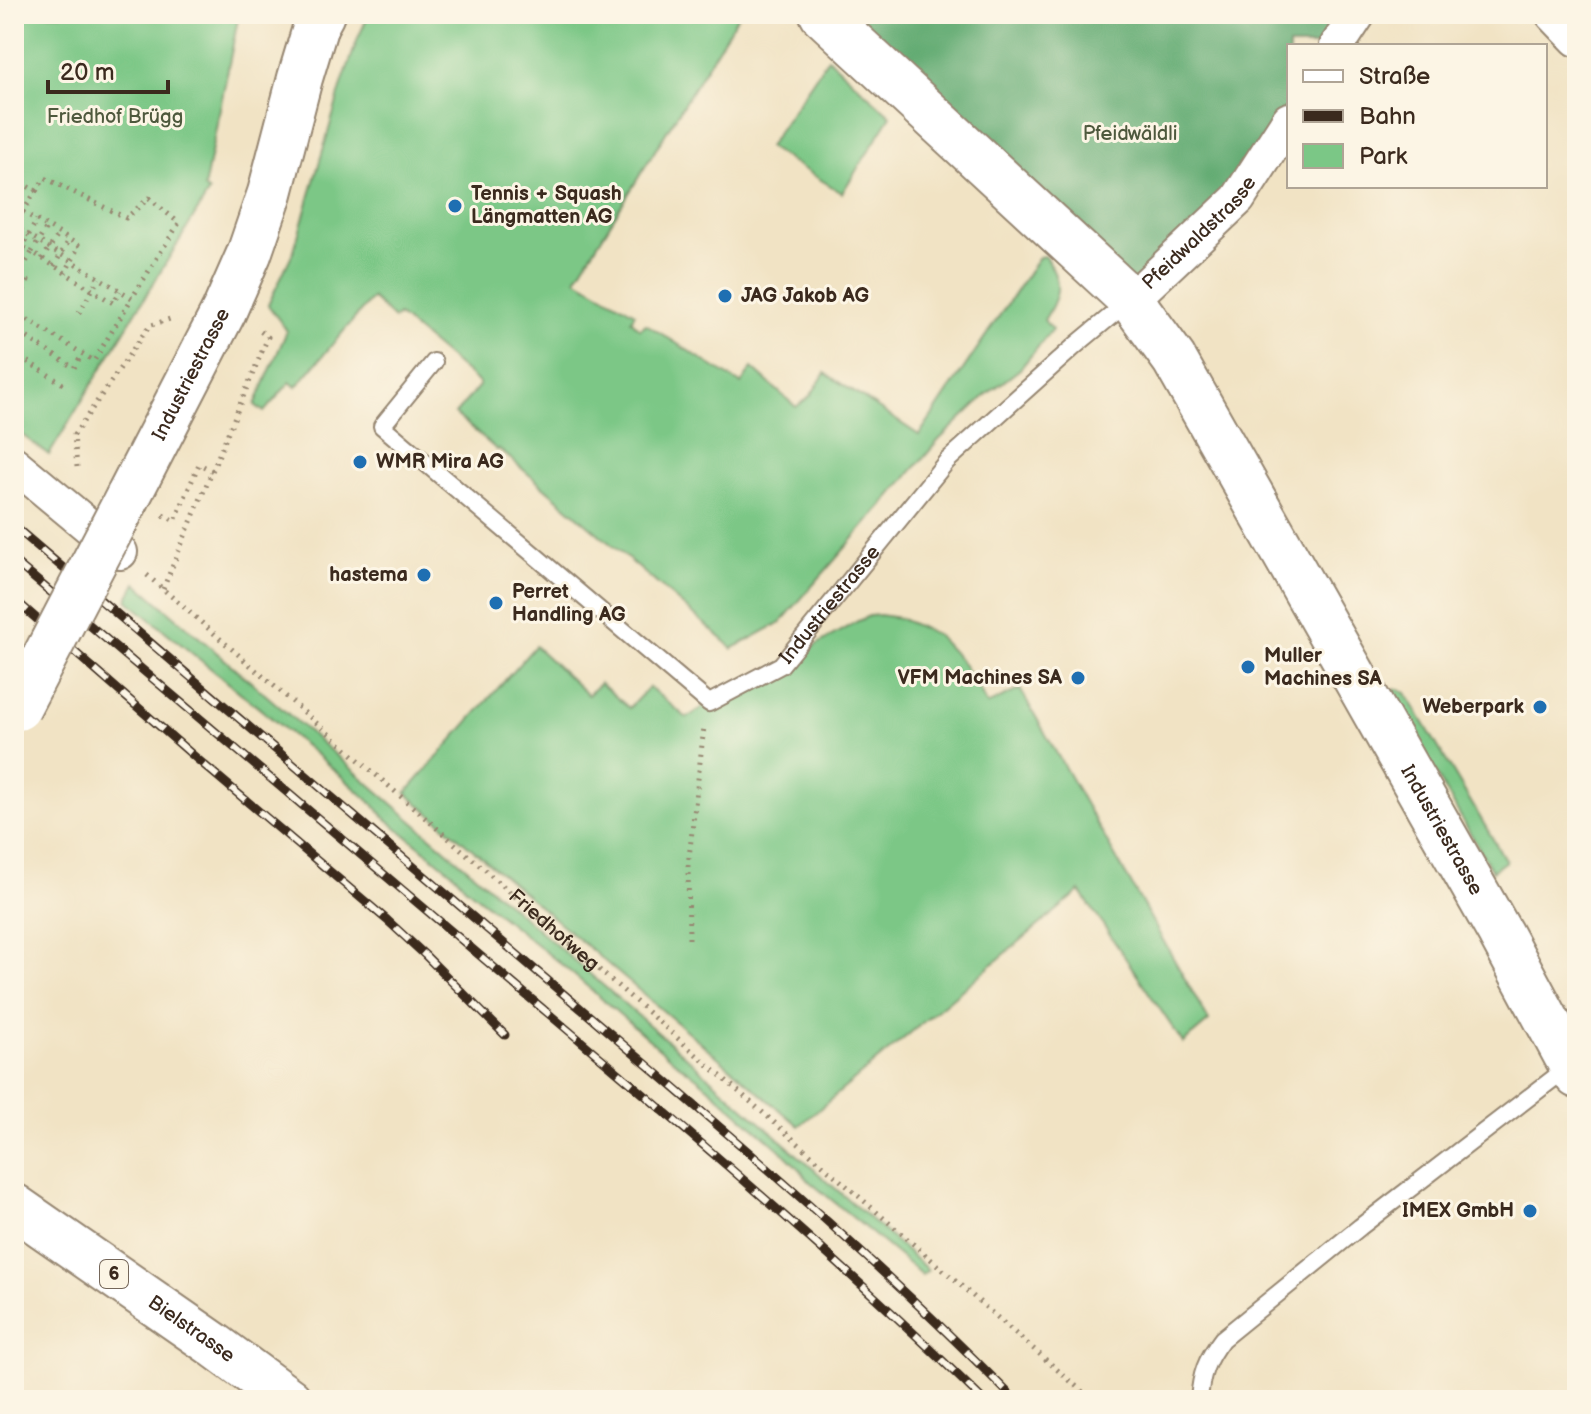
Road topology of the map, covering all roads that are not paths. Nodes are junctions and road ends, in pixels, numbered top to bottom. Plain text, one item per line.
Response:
1 (322, 14) edge
2 (822, 14) edge
3 (1358, 14) edge
4 (1553, 14) edge
5 (1577, 39) edge
6 (1338, 44) edge
7 (1287, 123) edge
8 (1131, 300) junction
9 (434, 362) dead end
10 (14, 464) edge
11 (120, 552) road end
12 (16, 712) edge
13 (1574, 1070) edge
14 (14, 1206) edge
15 (289, 1400) edge
16 (1199, 1400) edge

1 - 12 main road, Industriestrasse, bridge
2 - 8 main road, Industriestrasse
3 - 6 street
4 - 5 street
7 - 8 street, Pfeidwaldstrasse
8 - 9 lane, Industriestrasse
8 - 13 main road, Industriestrasse
10 - 11 street
13 - 16 lane
14 - 15 main road, Bielstrasse / 6

